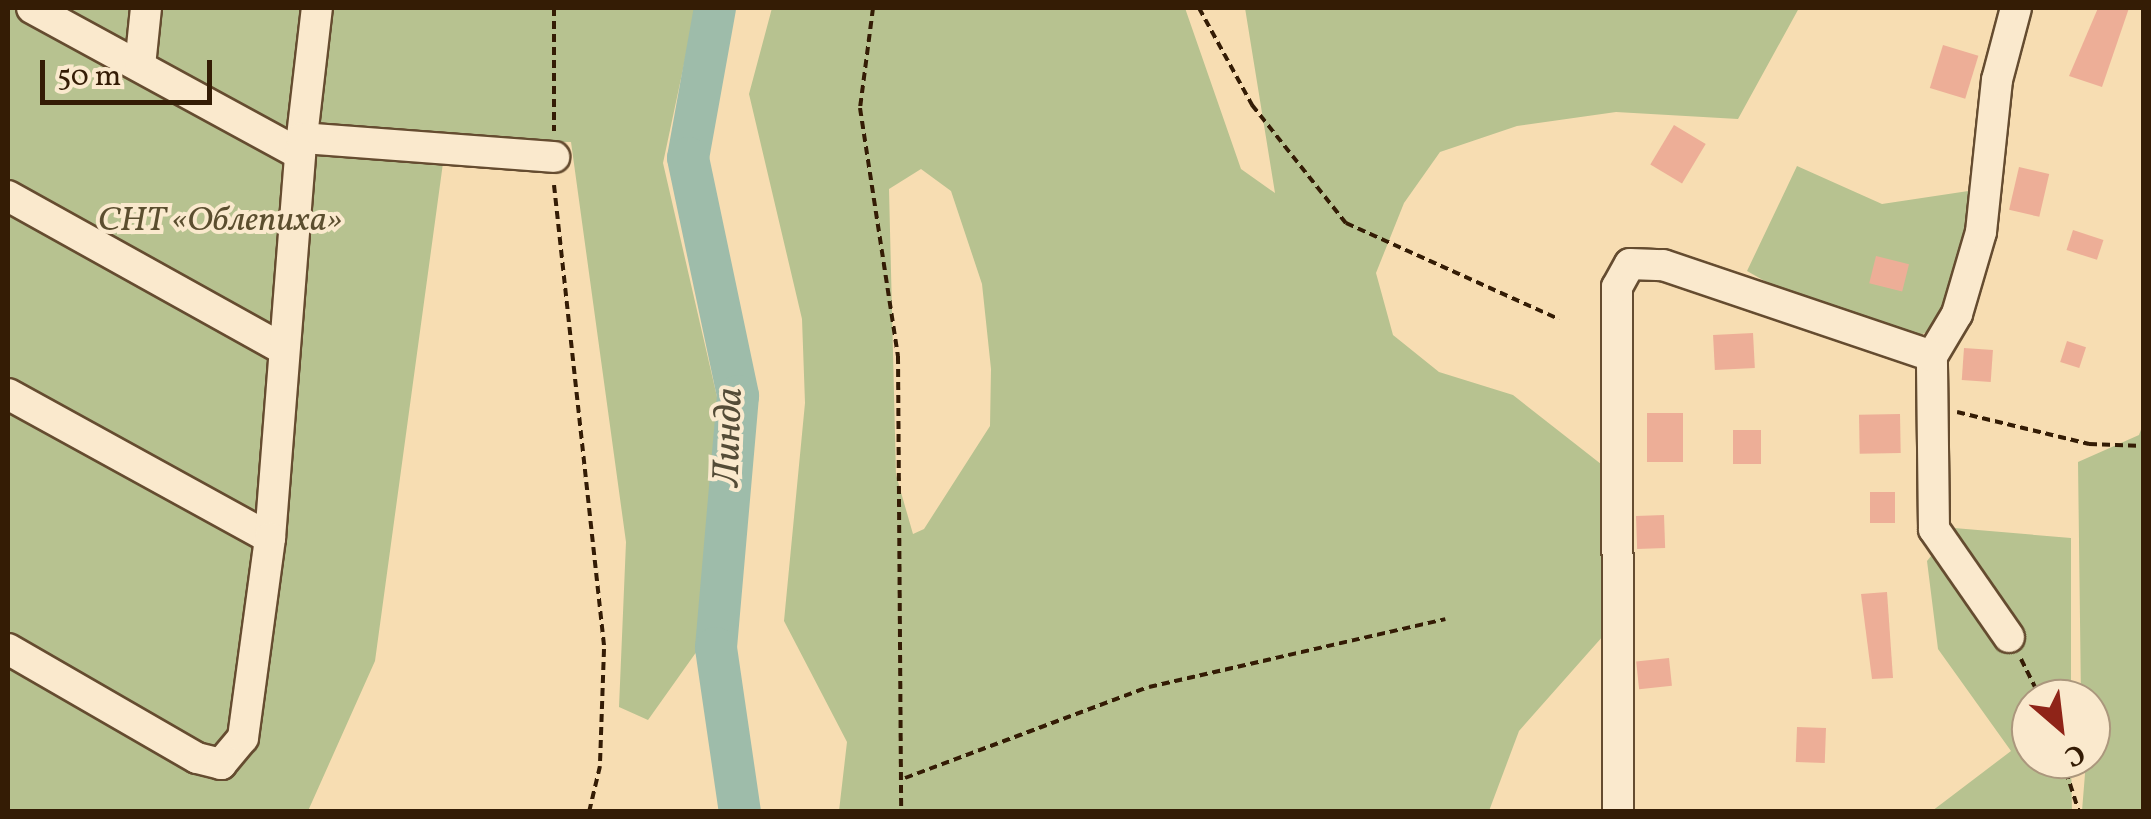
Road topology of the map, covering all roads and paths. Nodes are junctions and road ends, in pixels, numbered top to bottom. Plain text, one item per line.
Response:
1 (32, 8) edge
2 (146, 8) edge
3 (317, 8) edge
4 (554, 8) edge
5 (874, 8) edge
6 (1199, 8) edge
7 (2016, 8) edge
8 (140, 66) junction
9 (301, 146) junction
10 (554, 157) junction
11 (8, 196) edge
12 (1559, 319) dead end
13 (284, 349) junction
14 (1932, 356) junction
15 (8, 394) edge
16 (1933, 400) junction
17 (2144, 446) edge
18 (270, 538) junction
19 (1445, 619) dead end
20 (2009, 637) joint
21 (8, 649) edge
22 (2031, 679) edge
23 (905, 778) junction
24 (2068, 779) edge
25 (589, 812) edge
26 (901, 812) edge
27 (1618, 812) edge
28 (2079, 812) edge

1 - 8 street
2 - 8 street
3 - 9 street
4 - 10 path
5 - 23 path
6 - 12 path
7 - 14 street
8 - 9 street
9 - 10 street
9 - 13 street
10 - 25 path
11 - 13 street
13 - 18 street
14 - 16 street
14 - 27 street
15 - 18 street
16 - 17 path
16 - 20 street
18 - 21 street
19 - 23 path
20 - 22 path
23 - 26 path
24 - 28 path

